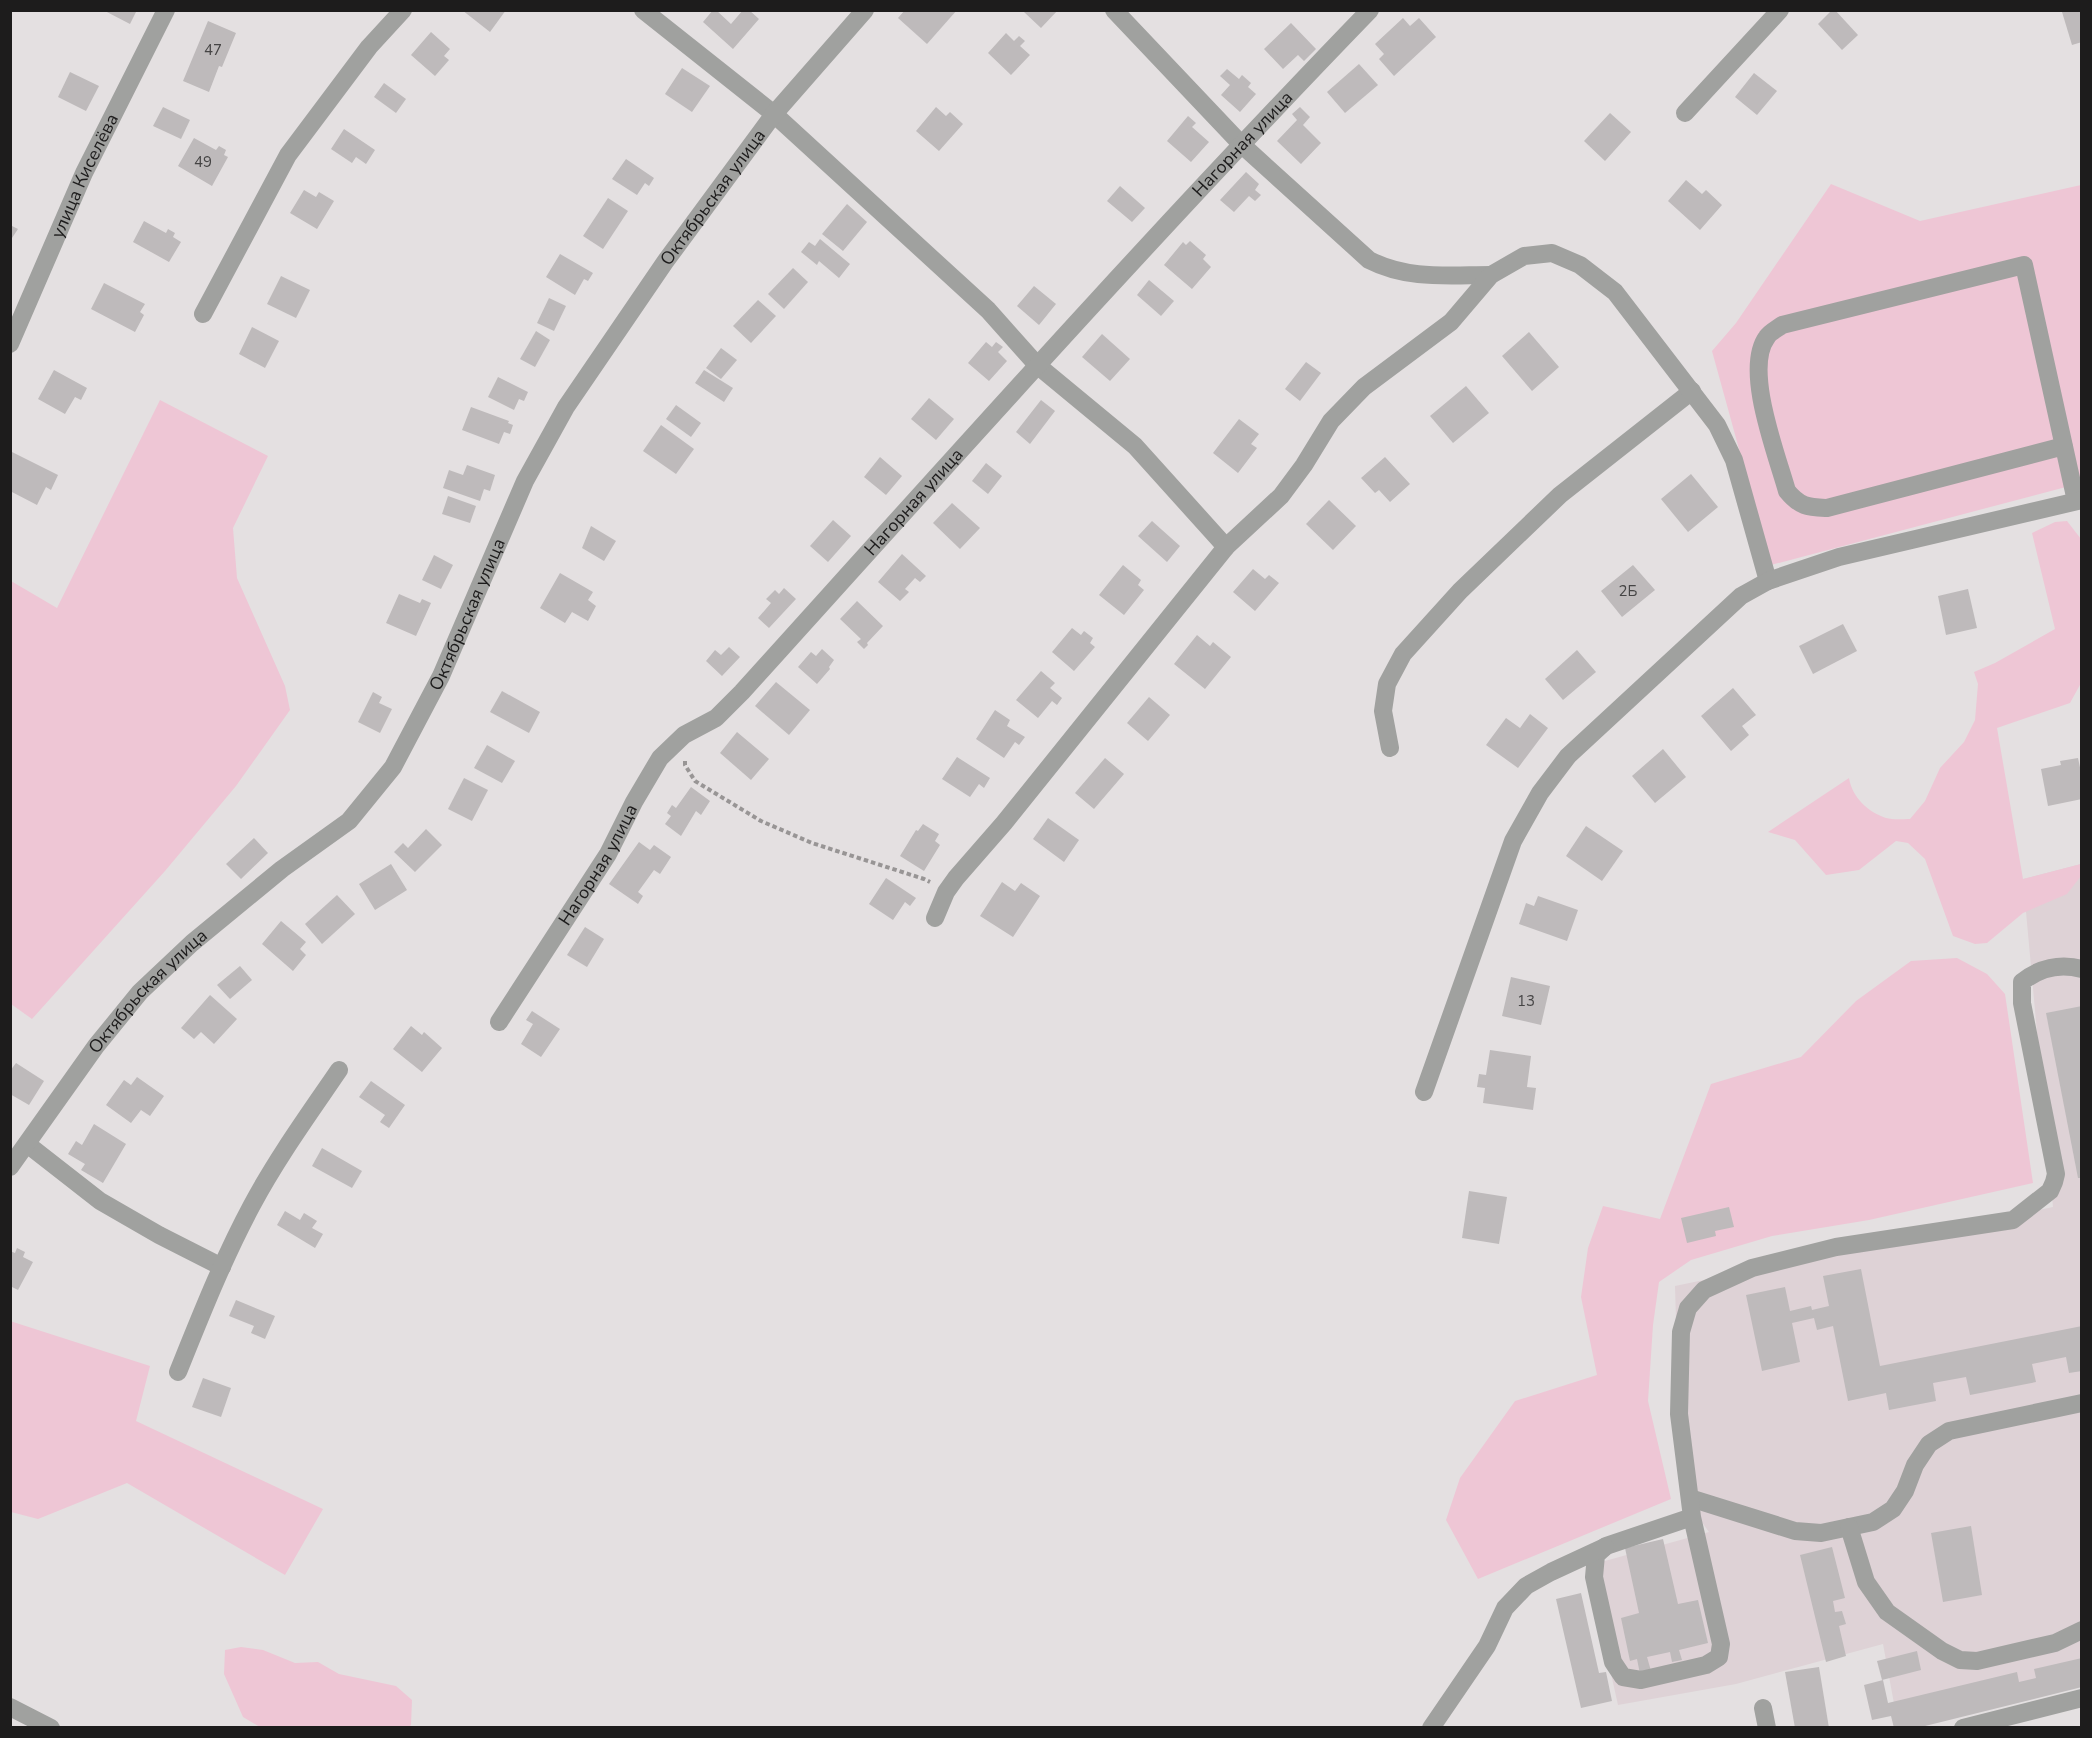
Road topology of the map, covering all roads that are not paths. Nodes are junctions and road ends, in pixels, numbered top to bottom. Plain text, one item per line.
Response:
1 (166, 10) edge
2 (403, 10) edge
3 (643, 10) edge
4 (865, 10) edge
5 (1114, 10) edge
6 (1370, 10) edge
7 (1780, 10) edge
8 (1685, 113) dead end
9 (774, 114) junction
10 (1241, 144) junction
11 (1491, 275) junction
12 (204, 314) dead end
13 (10, 344) edge
14 (1037, 365) junction
15 (1692, 391) junction
16 (2064, 446) junction
17 (2079, 500) edge
18 (1226, 547) junction
19 (1768, 582) junction
20 (1390, 748) dead end
21 (935, 918) dead end
22 (2082, 969) edge
23 (499, 1022) dead end
24 (339, 1070) dead end
25 (1424, 1092) dead end
26 (27, 1144) junction
27 (10, 1167) edge
28 (222, 1267) junction
29 (178, 1372) dead end
30 (2082, 1403) edge
31 (1690, 1498) junction
32 (1692, 1517) junction
33 (1848, 1527) junction
34 (1606, 1546) junction
35 (2082, 1630) edge
36 (2082, 1698) edge
37 (10, 1707) edge
38 (1763, 1708) dead end
39 (51, 1728) edge
40 (1431, 1728) edge
41 (1767, 1728) edge
42 (1963, 1728) edge

1 - 13 street, улица Киселёва
2 - 12 street
3 - 9 street
4 - 9 street, Октябрьская улица
5 - 10 street
6 - 10 street, Нагорная улица
7 - 8 street
9 - 14 street
9 - 26 street, Октябрьская улица
10 - 11 street
10 - 14 street, Нагорная улица
11 - 15 street
11 - 18 street
14 - 18 street
14 - 23 street, Нагорная улица
15 - 19 street
15 - 20 street
16 - 16 street
16 - 17 street
17 - 19 street
18 - 21 street
19 - 25 street
22 - 31 street
24 - 28 street
26 - 27 street, Октябрьская улица
26 - 28 street
28 - 29 street
30 - 33 street
31 - 32 street
31 - 33 street
32 - 34 street
32 - 34 street
33 - 35 street
34 - 40 street
36 - 42 street
37 - 39 street
38 - 41 street

